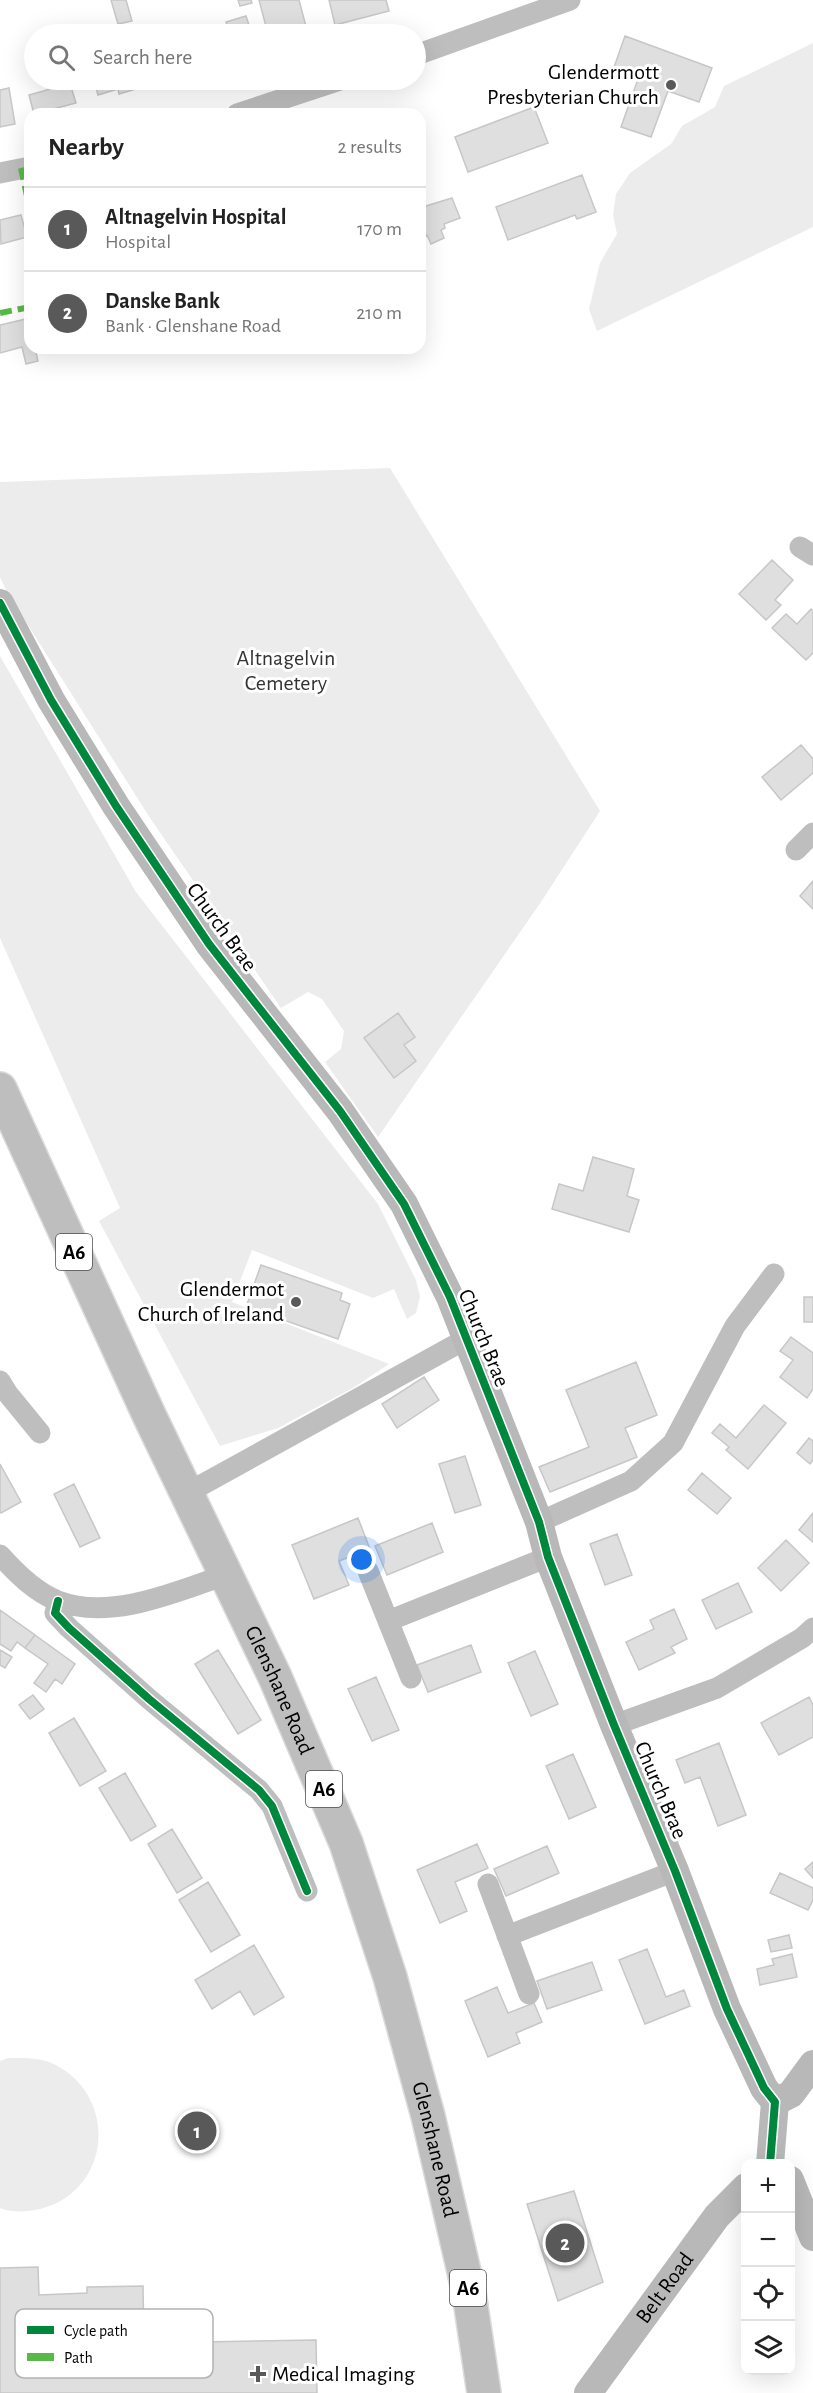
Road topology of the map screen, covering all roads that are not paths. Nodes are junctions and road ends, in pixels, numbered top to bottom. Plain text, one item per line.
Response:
1 (570, 0) edge
2 (426, 51) edge
3 (310, 90) edge
4 (255, 108) edge
5 (24, 167) edge
6 (0, 173) edge
7 (0, 603) edge
8 (813, 833) edge
9 (796, 850) dead end
10 (0, 1089) edge
11 (774, 1274) dead end
12 (466, 1340) junction
13 (0, 1381) edge
14 (40, 1433) dead end
15 (187, 1493) junction
16 (538, 1522) junction
17 (0, 1555) edge
18 (548, 1557) junction
19 (368, 1571) dead end
20 (225, 1575) junction
21 (58, 1601) junction
22 (388, 1621) junction
23 (813, 1628) edge
24 (411, 1678) dead end
25 (614, 1725) junction
26 (675, 1871) junction
27 (488, 1884) dead end
28 (307, 1891) dead end
29 (507, 1936) junction
30 (529, 1994) dead end
31 (813, 2064) edge
32 (775, 2102) junction
33 (770, 2159) edge
34 (741, 2192) edge
35 (795, 2192) edge
36 (813, 2237) edge
37 (484, 2393) edge
38 (588, 2393) edge

1 - 2 street
3 - 4 street
5 - 6 street
7 - 12 main road, Church Brae
8 - 9 street
10 - 15 highway, Glenshane Road / A6
11 - 16 street
12 - 15 street
12 - 16 main road, Church Brae
13 - 14 street
15 - 20 highway, Glenshane Road / A6
16 - 18 main road, Church Brae
17 - 21 street
18 - 22 street
18 - 25 main road, Church Brae
19 - 22 street
20 - 21 street
20 - 37 highway, Glenshane Road / A6
21 - 28 street
22 - 24 street
23 - 25 street
25 - 26 main road, Church Brae
26 - 29 street
26 - 32 main road, Church Brae
27 - 29 street
29 - 30 street
31 - 32 main road
32 - 33 main road
34 - 38 main road, Belt Road
35 - 36 main road

